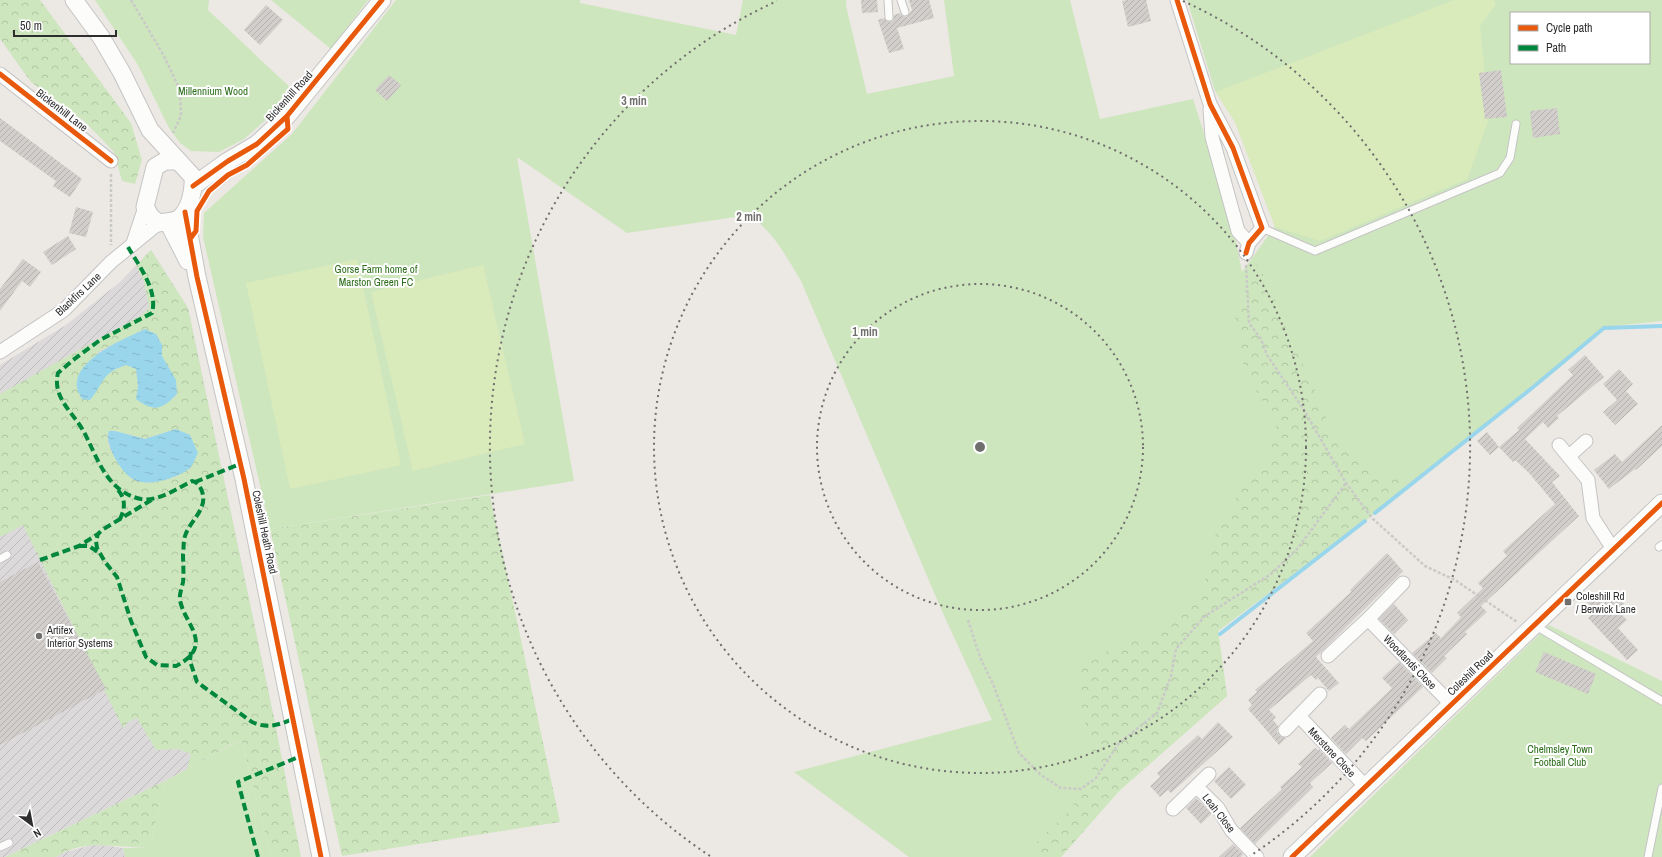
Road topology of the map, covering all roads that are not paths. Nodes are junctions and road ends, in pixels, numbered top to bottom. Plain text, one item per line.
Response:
1 (74, 0) edge
2 (382, 0) edge
3 (888, 0) edge
4 (901, 0) edge
5 (1177, 0) edge
6 (905, 12) dead end
7 (889, 17) dead end
8 (0, 74) edge
9 (1210, 104) junction
10 (1516, 124) dead end
11 (150, 130) junction
12 (228, 161) junction
13 (110, 162) road end
14 (181, 165) junction
15 (155, 167) junction
16 (194, 186) junction
17 (145, 207) junction
18 (185, 212) junction
19 (163, 222) junction
20 (1262, 228) junction
21 (133, 243) junction
22 (197, 277) junction
23 (0, 352) edge
24 (1586, 441) dead end
25 (1559, 445) dead end
26 (1569, 456) junction
27 (1662, 503) edge
28 (1613, 549) junction
29 (7, 555) dead end
30 (0, 559) edge
31 (1403, 583) dead end
32 (1368, 619) junction
33 (1528, 625) junction
34 (1328, 656) dead end
35 (1320, 694) dead end
36 (1662, 702) edge
37 (1452, 705) junction
38 (1299, 716) junction
39 (1285, 730) dead end
40 (1209, 774) dead end
41 (1197, 787) junction
42 (1366, 787) junction
43 (1662, 788) edge
44 (1173, 809) dead end
45 (9, 843) dead end
46 (0, 847) edge
47 (321, 857) edge
48 (1258, 857) edge
49 (1292, 857) edge
50 (1648, 857) edge

1 - 11 street
2 - 12 street, Bickenhill Road
3 - 7 lane
4 - 6 lane
5 - 9 street
8 - 13 street, Bickenhill Lane
9 - 20 street
9 - 20 street
10 - 20 lane
11 - 14 street
11 - 15 street
12 - 14 street, Bickenhill Road
12 - 16 street, Bickenhill Road
14 - 15 street
14 - 16 street
15 - 17 street
16 - 18 street
17 - 19 street
17 - 21 street
18 - 19 street
18 - 22 street, Coleshill Heath Road
19 - 21 street, Blackfirs Lane
19 - 22 street, Coleshill Heath Road
21 - 23 street, Blackfirs Lane
22 - 47 street, Coleshill Heath Road
24 - 26 street
25 - 26 street
26 - 28 street
27 - 28 street, Coleshill Road
28 - 33 street, Coleshill Road
29 - 30 lane
31 - 32 street
32 - 34 street
32 - 37 street, Woodlands Close
33 - 36 lane
33 - 37 street, Coleshill Road
35 - 38 street
37 - 42 street, Coleshill Road
38 - 39 street
38 - 42 street, Merstone Close
40 - 41 street, Leah Close
41 - 44 street, Leah Close
41 - 48 street, Leah Close
42 - 49 street, Coleshill Road
43 - 50 lane
45 - 46 lane

